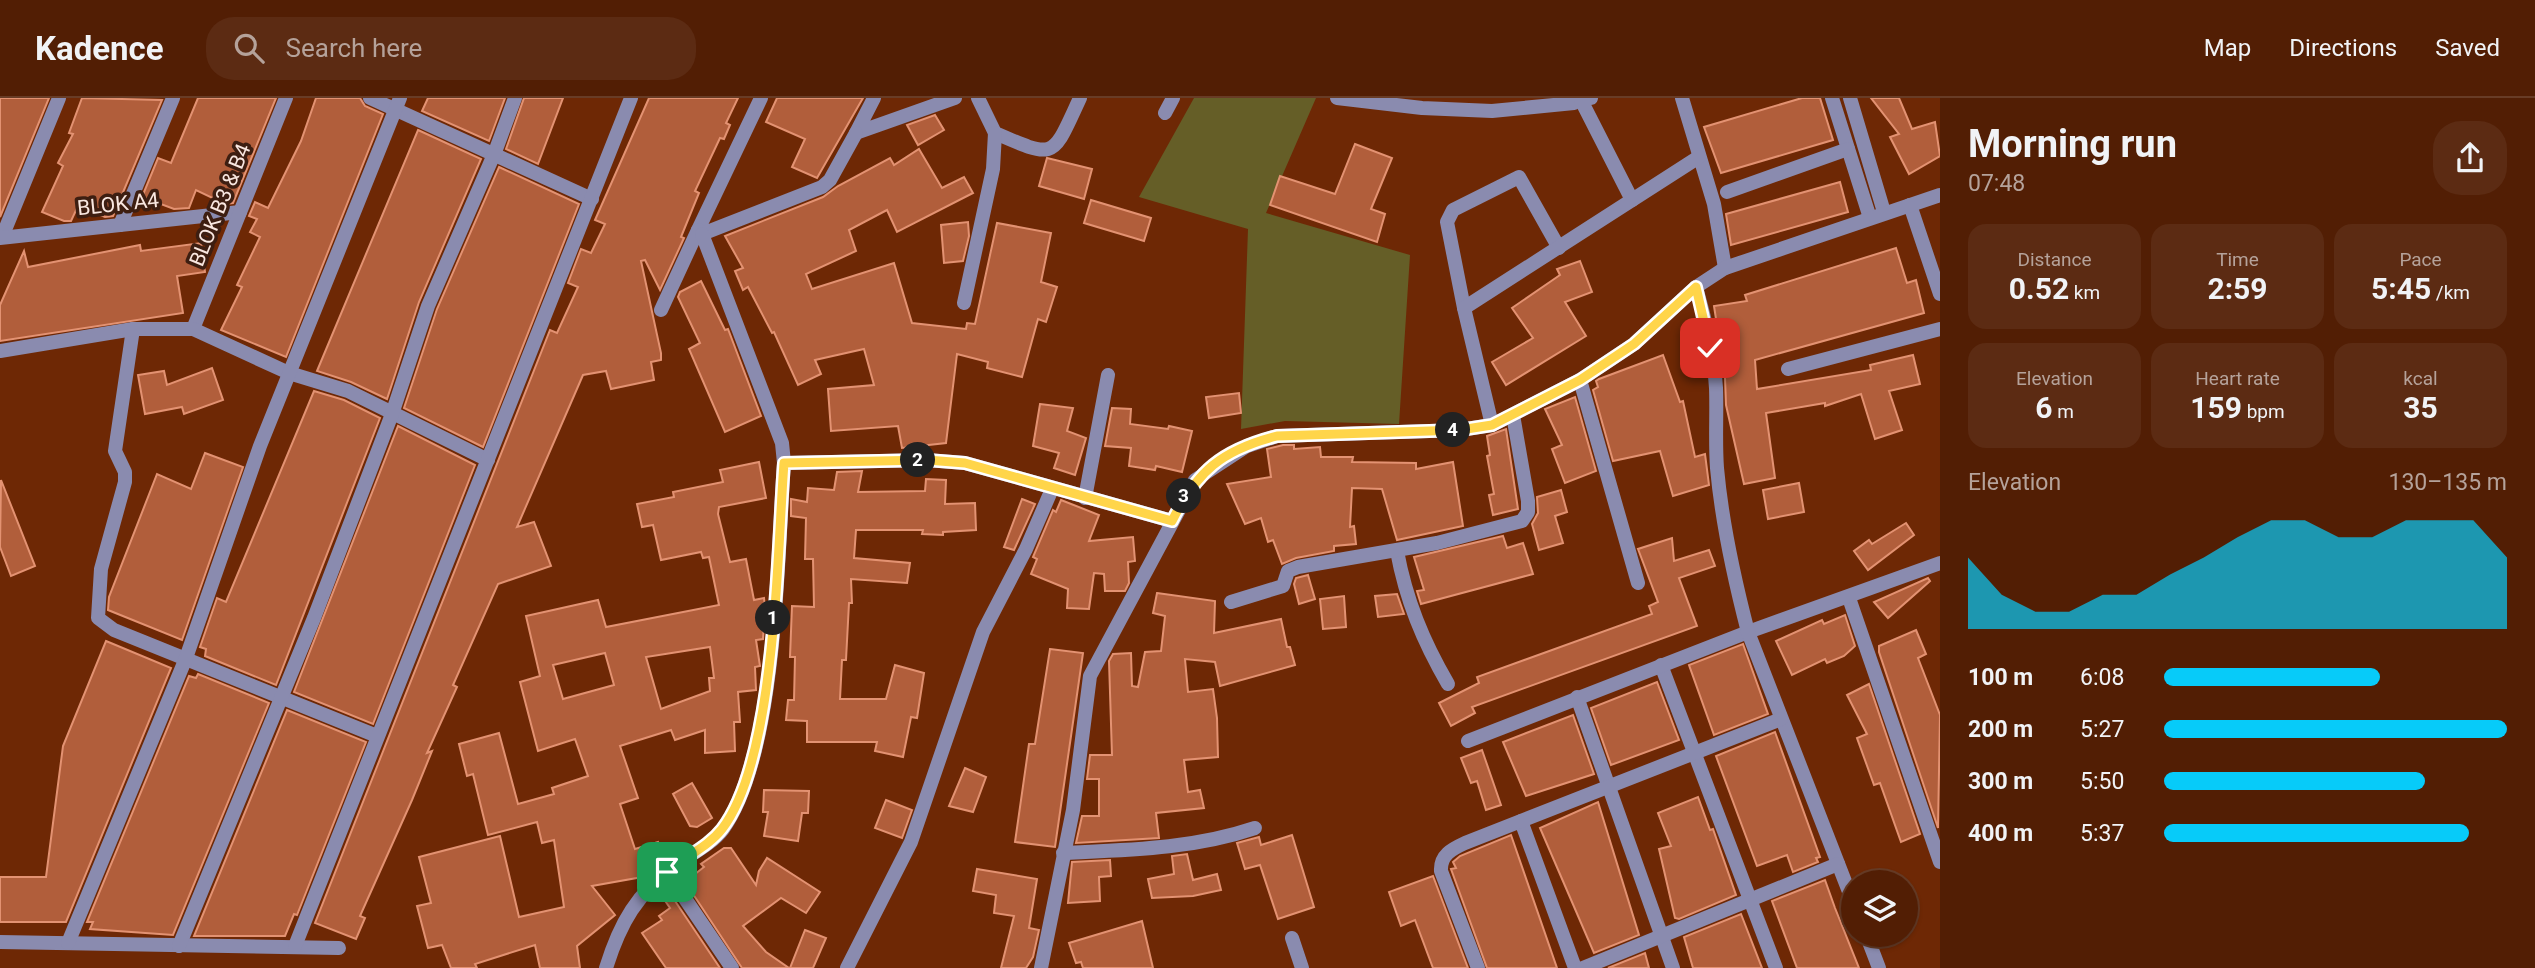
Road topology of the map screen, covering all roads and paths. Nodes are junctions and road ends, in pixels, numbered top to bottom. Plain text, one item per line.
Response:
1 (59, 98) edge
2 (173, 98) edge
3 (286, 98) edge
4 (370, 98) edge
5 (514, 98) edge
6 (631, 98) edge
7 (761, 98) edge
8 (874, 98) edge
9 (955, 98) edge
10 (978, 98) edge
11 (1080, 98) edge
12 (1173, 98) edge
13 (1337, 98) edge
14 (1574, 98) edge
15 (1591, 98) edge
16 (1682, 98) edge
17 (1832, 98) edge
18 (1850, 98) edge
19 (397, 103) edge
20 (1165, 113) dead end
21 (856, 133) junction
22 (995, 133) junction
23 (1848, 149) junction
24 (495, 152) junction
25 (1699, 157) junction
26 (1727, 191) dead end
27 (1940, 195) edge
28 (592, 199) junction
29 (1632, 200) junction
30 (1910, 205) junction
31 (240, 212) junction
32 (1884, 212) junction
33 (1870, 218) junction
34 (120, 225) junction
35 (700, 232) junction
36 (1, 238) edge
37 (1559, 248) junction
38 (1725, 268) junction
39 (1696, 287) junction
40 (1940, 294) edge
41 (964, 303) dead end
42 (1464, 308) junction
43 (661, 310) dead end
44 (133, 329) junction
45 (193, 329) junction
46 (1940, 329) edge
47 (0, 351) edge
48 (1788, 369) dead end
49 (289, 373) junction
50 (1108, 375) dead end
51 (1580, 380) junction
52 (393, 414) junction
53 (1514, 415) junction
54 (1492, 425) junction
55 (488, 460) junction
56 (784, 463) junction
57 (1052, 489) junction
58 (1085, 498) junction
59 (1172, 521) junction
60 (1397, 551) junction
61 (1940, 563) edge
62 (1638, 583) dead end
63 (1849, 598) junction
64 (1231, 602) dead end
65 (1748, 632) junction
66 (186, 657) junction
67 (1661, 665) junction
68 (1448, 684) dead end
69 (282, 697) junction
70 (1577, 697) junction
71 (1782, 719) junction
72 (377, 736) junction
73 (1468, 741) dead end
74 (1696, 752) junction
75 (1610, 787) junction
76 (1521, 821) junction
77 (1255, 828) dead end
78 (1063, 853) junction
79 (1940, 862) edge
80 (1838, 864) junction
81 (667, 872) junction
82 (1841, 872) edge
83 (1751, 901) junction
84 (1292, 938) dead end
85 (1660, 938) junction
86 (0, 942) edge
87 (68, 943) junction
88 (179, 946) junction
89 (295, 946) junction
90 (1871, 947) edge
91 (339, 948) dead end
92 (1043, 967) edge
93 (606, 968) edge
94 (732, 968) edge
95 (847, 968) edge
96 (1303, 968) edge
97 (1478, 968) edge
98 (1574, 968) edge
99 (1583, 968) edge
100 (1672, 968) edge
101 (1776, 968) edge
102 (1880, 968) edge

1 - 36 street
2 - 34 street
3 - 31 street, BLOK B3 & B4
4 - 19 street
5 - 24 street
6 - 28 street
7 - 35 street
8 - 21 street
9 - 21 street
10 - 22 street
11 - 22 street
12 - 20 street
13 - 14 street
15 - 29 street
16 - 25 street
17 - 23 street
18 - 32 street
19 - 24 street
19 - 49 street
21 - 35 street
22 - 41 street
23 - 26 street
23 - 33 street
24 - 28 street
24 - 52 street
25 - 29 street
25 - 38 street
27 - 30 street
28 - 55 street
29 - 37 street
30 - 32 street
30 - 40 street
31 - 34 street, BLOK A4
31 - 45 street, BLOK B3 & B4
32 - 33 street
33 - 38 street
34 - 36 street, BLOK A4
35 - 43 street
35 - 56 street
37 - 42 street
37 - 42 street
38 - 39 street
39 - 51 street
39 - 65 street
42 - 54 street
44 - 45 street
44 - 47 street
44 - 66 street
45 - 49 street
46 - 48 street
49 - 52 street
49 - 66 street
50 - 58 street
51 - 53 street
51 - 62 street
52 - 55 street
52 - 69 street
53 - 54 street
53 - 60 street
54 - 59 street
55 - 72 street
56 - 57 street
56 - 81 street
57 - 58 street
57 - 95 street
58 - 59 street
59 - 78 street
60 - 64 street
60 - 68 street
61 - 63 street
63 - 65 street
63 - 79 street
65 - 67 street
65 - 71 street
66 - 69 street
66 - 87 street
67 - 70 street
67 - 74 street
69 - 72 street
69 - 88 street
70 - 73 street
70 - 75 street
71 - 74 street
71 - 80 street
72 - 89 street
74 - 75 street
74 - 83 street
75 - 76 street
75 - 85 street
76 - 97 street
76 - 98 street
77 - 78 street
78 - 92 street
80 - 82 street
80 - 83 street
81 - 93 street
81 - 94 street
83 - 85 street
83 - 101 street
84 - 96 street
85 - 99 street
85 - 100 street
86 - 87 street
87 - 88 street
88 - 89 street
89 - 91 street
90 - 102 street

